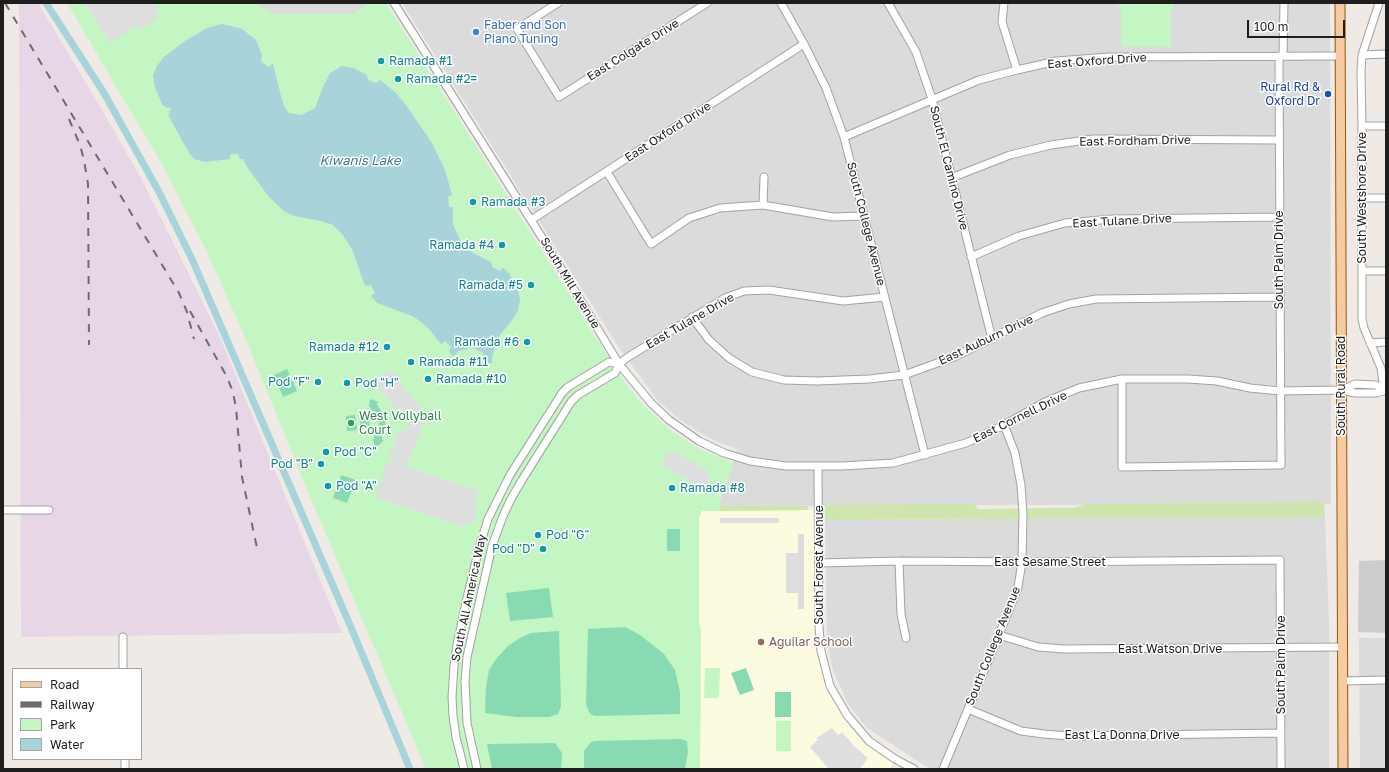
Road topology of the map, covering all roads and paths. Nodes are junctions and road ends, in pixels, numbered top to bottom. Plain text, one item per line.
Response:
1 (395, 3) edge
2 (558, 3) edge
3 (707, 3) edge
4 (781, 3) edge
5 (888, 3) edge
6 (1004, 3) edge
7 (1284, 3) edge
8 (1340, 3) edge
9 (1379, 3) edge
10 (804, 44) junction
11 (1386, 54) edge
12 (1362, 55) junction
13 (1281, 56) junction
14 (1340, 56) junction
15 (1017, 70) junction
16 (932, 99) junction
17 (1362, 126) junction
18 (1386, 126) edge
19 (844, 136) junction
20 (1278, 140) junction
21 (607, 172) junction
22 (764, 177) dead end
23 (950, 178) junction
24 (1362, 198) junction
25 (1386, 198) edge
26 (763, 205) junction
27 (864, 216) junction
28 (1279, 217) junction
29 (531, 220) junction
30 (971, 257) junction
31 (1386, 270) edge
32 (1362, 271) junction
33 (885, 297) junction
34 (1279, 297) junction
35 (692, 317) junction
36 (992, 339) junction
37 (1386, 342) edge
38 (1370, 343) junction
39 (619, 364) junction
40 (592, 372) junction
41 (904, 375) junction
42 (1122, 379) junction
43 (599, 383) junction
44 (1341, 390) junction
45 (1280, 391) junction
46 (1385, 391) edge
47 (1004, 425) junction
48 (925, 455) junction
49 (818, 466) junction
50 (494, 506) junction
51 (3, 510) edge
52 (49, 510) dead end
53 (505, 510) junction
54 (1280, 560) joint
55 (899, 561) junction
56 (1022, 562) junction
57 (819, 563) junction
58 (999, 635) junction
59 (123, 637) dead end
60 (906, 638) dead end
61 (1342, 647) junction
62 (1281, 648) junction
63 (123, 668) edge
64 (1386, 680) edge
65 (1342, 681) junction
66 (968, 709) junction
67 (1281, 733) junction
68 (464, 769) edge
69 (477, 769) edge
70 (914, 769) edge
71 (943, 769) edge
72 (1281, 769) edge
73 (1343, 769) edge

1 - 29 street, South Mill Avenue
2 - 3 street, East Colgate Drive
4 - 10 street, South College Avenue
5 - 16 street, South El Camino Drive
6 - 15 street
7 - 13 street, South Palm Drive
8 - 14 main road, South Rural Road
9 - 12 street, South Westshore Drive
10 - 19 street, South College Avenue
10 - 21 street, East Oxford Drive
11 - 12 street
12 - 17 street, South Westshore Drive
13 - 14 street, East Oxford Drive
13 - 15 street, East Oxford Drive
13 - 20 street, South Palm Drive
14 - 44 main road, South Rural Road
15 - 16 street, East Oxford Drive
16 - 19 street, East Oxford Drive
16 - 23 street, South El Camino Drive
17 - 18 street
17 - 24 street, South Westshore Drive
19 - 27 street, South College Avenue
20 - 23 street, East Fordham Drive
20 - 28 street, South Palm Drive
21 - 26 street
21 - 29 street, East Oxford Drive
22 - 26 street
23 - 30 street, South El Camino Drive
24 - 25 street
24 - 32 street, South Westshore Drive
26 - 27 street
27 - 33 street, South College Avenue
28 - 30 street, East Tulane Drive
28 - 34 street, South Palm Drive
29 - 39 street, South Mill Avenue
30 - 36 street, South El Camino Drive
31 - 32 street
32 - 38 street, South Westshore Drive
33 - 35 street, East Tulane Drive
33 - 41 street, South College Avenue
34 - 36 street, East Auburn Drive
34 - 45 street, South Palm Drive
35 - 39 street, East Tulane Drive
35 - 41 street, East Auburn Drive
36 - 41 street, East Auburn Drive
37 - 38 street
38 - 46 street, South Westshore Drive
39 - 40 street, South All America Way
39 - 43 street, South All America Way
39 - 49 street, South Mill Avenue
40 - 43 street
40 - 50 street, South All America Way
41 - 48 street, South College Avenue
42 - 45 street, East Cornell Drive
42 - 45 street, South Palm Drive
42 - 47 street, East Cornell Drive
43 - 53 street, South All America Way
44 - 45 street, East Cornell Drive
44 - 46 street, East Cornell Drive
44 - 61 main road, South Rural Road
47 - 48 street, East Cornell Drive
47 - 56 street, South College Avenue
48 - 49 street, East Cornell Drive
49 - 57 street, South Forest Avenue
50 - 53 street
50 - 68 street, South All America Way
51 - 52 street
53 - 69 street, South All America Way
54 - 56 street, East Sesame Street
54 - 62 street, South Palm Drive
55 - 56 street, East Sesame Street
55 - 57 street, East Sesame Street
55 - 60 street
56 - 58 street, South College Avenue
57 - 70 street, South Forest Avenue
58 - 62 street, East Watson Drive
58 - 66 street, South College Avenue
59 - 63 street
61 - 62 street, East Watson Drive
61 - 65 main road, South Rural Road
62 - 67 street, South Palm Drive
64 - 65 street
65 - 73 main road, South Rural Road
66 - 67 street, East La Donna Drive
66 - 71 street, South College Avenue
67 - 72 street, South Palm Drive

